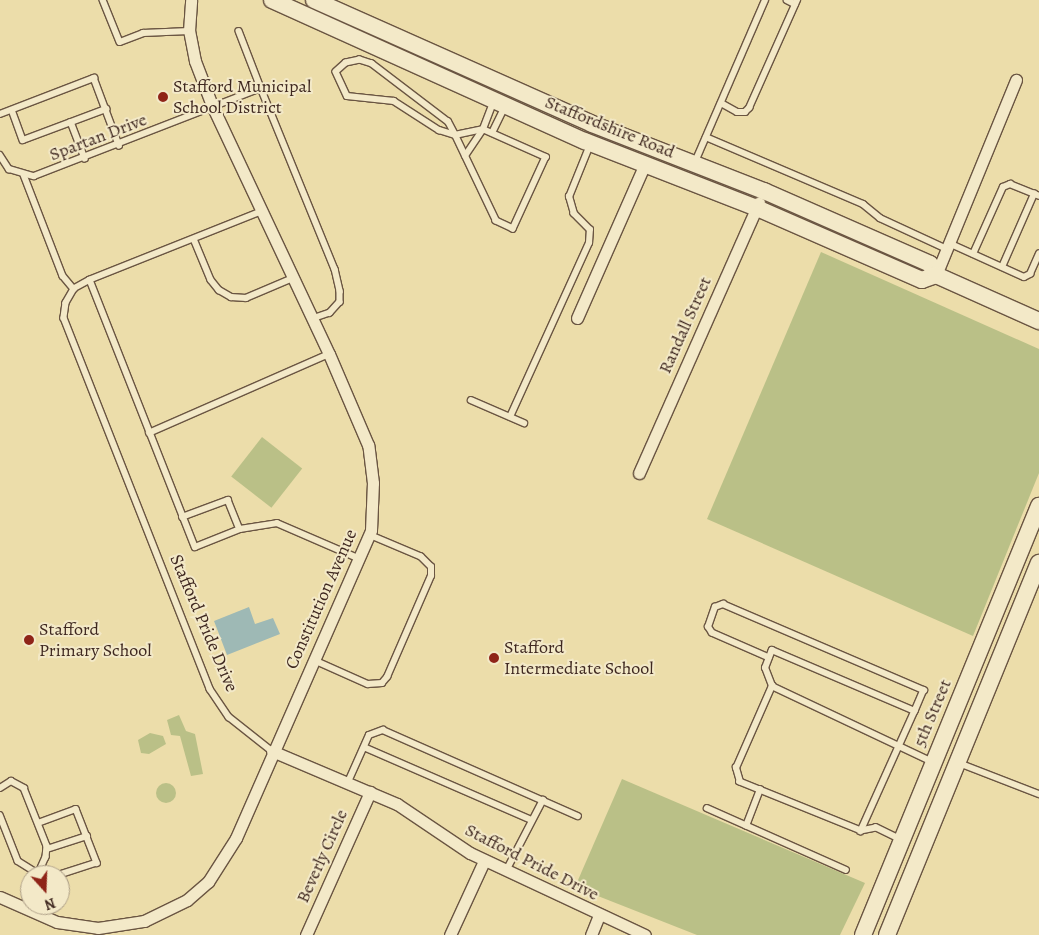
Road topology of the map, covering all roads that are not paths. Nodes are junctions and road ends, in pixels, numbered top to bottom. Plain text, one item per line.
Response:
1 (103, 0) edge
2 (192, 0) edge
3 (272, 0) edge
4 (314, 0) edge
5 (765, 0) edge
6 (787, 0) edge
7 (796, 2) edge
8 (189, 31) junction
9 (239, 31) dead end
10 (1016, 80) dead end
11 (261, 88) junction
12 (500, 102) junction
13 (720, 103) junction
14 (213, 108) junction
15 (106, 109) junction
16 (12, 110) junction
17 (0, 114) edge
18 (71, 122) junction
19 (483, 129) junction
20 (492, 133) junction
21 (455, 136) junction
22 (706, 137) junction
23 (590, 143) junction
24 (119, 145) junction
25 (0, 155) edge
26 (465, 156) junction
27 (85, 158) junction
28 (645, 164) junction
29 (694, 164) junction
30 (24, 176) junction
31 (687, 180) junction
32 (764, 191) junction
33 (1036, 195) edge
34 (757, 208) junction
35 (261, 212) junction
36 (194, 239) junction
37 (948, 246) junction
38 (973, 254) junction
39 (1039, 254) edge
40 (1002, 267) junction
41 (936, 275) junction
42 (294, 278) junction
43 (90, 280) junction
44 (74, 289) junction
45 (577, 318) dead end
46 (313, 319) junction
47 (1039, 321) edge
48 (329, 354) junction
49 (471, 400) dead end
50 (510, 417) junction
51 (524, 423) dead end
52 (149, 433) junction
53 (639, 473) dead end
54 (1039, 506) edge
55 (182, 517) junction
56 (240, 529) junction
57 (1034, 534) edge
58 (369, 535) junction
59 (360, 559) junction
60 (1039, 563) edge
61 (984, 641) junction
62 (1004, 648) junction
63 (769, 658) junction
64 (314, 660) junction
65 (772, 686) junction
66 (915, 711) junction
67 (899, 745) junction
68 (364, 747) junction
69 (272, 751) junction
70 (933, 762) junction
71 (957, 763) junction
72 (348, 782) junction
73 (0, 788) edge
74 (760, 790) junction
75 (370, 792) junction
76 (1039, 794) edge
77 (543, 800) junction
78 (707, 808) dead end
79 (0, 814) edge
80 (578, 816) dead end
81 (532, 820) junction
82 (38, 823) junction
83 (746, 826) junction
84 (861, 831) junction
85 (86, 836) junction
86 (901, 840) junction
87 (922, 848) junction
88 (47, 849) junction
89 (484, 860) junction
90 (26, 865) edge
91 (41, 865) edge
92 (846, 870) dead end
93 (506, 871) junction
94 (70, 872) edge
95 (0, 897) edge
96 (20, 905) edge
97 (45, 915) edge
98 (599, 915) junction
99 (125, 930) edge
100 (306, 935) edge
101 (450, 935) edge
102 (591, 935) edge
103 (645, 935) edge
104 (863, 935) edge
105 (887, 935) edge

1 - 8 lane
2 - 8 street, Constitution Avenue
3 - 12 main road, Staffordshire Road
4 - 29 main road, Staffordshire Road
5 - 13 lane
6 - 7 lane
7 - 13 lane
8 - 14 street, Constitution Avenue
9 - 11 lane
10 - 37 street
11 - 14 lane, Spartan Drive
11 - 46 lane
12 - 19 lane
12 - 20 lane
12 - 23 main road, Staffordshire Road
13 - 22 lane
14 - 24 lane, Spartan Drive
14 - 35 street, Constitution Avenue
15 - 16 lane
15 - 18 lane
15 - 24 lane
16 - 17 lane
16 - 18 lane
18 - 27 lane
19 - 20 lane
19 - 21 lane
19 - 26 lane
20 - 26 lane
21 - 21 lane
21 - 26 lane
22 - 29 lane
22 - 37 lane
23 - 28 main road, Staffordshire Road
23 - 50 lane
24 - 27 lane, Spartan Drive
25 - 30 lane
27 - 30 lane, Spartan Drive
28 - 31 main road, Staffordshire Road
28 - 45 street
29 - 31 lane
29 - 32 main road, Staffordshire Road
30 - 44 lane
31 - 34 main road, Staffordshire Road
32 - 34 street, Randall Street
32 - 41 main road, Staffordshire Road
33 - 38 lane
33 - 40 lane
34 - 41 main road, Staffordshire Road
34 - 53 street, Randall Street
35 - 36 lane
35 - 42 street, Constitution Avenue
36 - 42 lane
36 - 43 lane
37 - 38 lane
37 - 41 street
38 - 40 lane
39 - 40 lane
41 - 47 main road, Staffordshire Road
42 - 46 street, Constitution Avenue
43 - 44 lane
43 - 52 lane
44 - 69 lane, Stafford Pride Drive
46 - 48 street, Constitution Avenue
48 - 52 lane
48 - 58 street, Constitution Avenue
49 - 50 lane
50 - 51 lane
52 - 55 lane
54 - 57 main road, 5th Street
55 - 56 lane
55 - 56 lane
56 - 59 lane
57 - 61 main road, 5th Street
58 - 59 street, Constitution Avenue
58 - 64 lane
59 - 64 street, Constitution Avenue
60 - 62 main road
61 - 62 main road
61 - 70 main road, 5th Street
62 - 71 main road
63 - 65 lane
63 - 66 lane
63 - 66 lane
64 - 69 street, Constitution Avenue
65 - 67 lane
65 - 74 lane
66 - 67 lane
67 - 70 lane
67 - 84 lane
68 - 72 lane
68 - 77 lane
68 - 81 lane
69 - 72 street, Stafford Pride Drive
69 - 99 street, Constitution Avenue
70 - 71 main road
70 - 86 main road, 5th Street
71 - 76 lane
71 - 87 main road
72 - 75 street, Stafford Pride Drive
73 - 82 lane
74 - 83 lane
74 - 84 lane
75 - 89 street, Stafford Pride Drive
75 - 100 street, Beverly Circle
77 - 80 lane
77 - 81 lane
78 - 83 lane
79 - 90 lane
81 - 93 lane
82 - 85 lane
82 - 88 lane
83 - 92 lane
84 - 86 lane
85 - 88 lane
85 - 94 lane
86 - 87 main road
86 - 104 main road, 5th Street
87 - 105 main road
88 - 91 lane
89 - 93 street, Stafford Pride Drive
89 - 101 street
93 - 98 street, Stafford Pride Drive
95 - 96 street, Constitution Avenue
97 - 99 street, Constitution Avenue
98 - 102 street
98 - 103 street, Stafford Pride Drive

